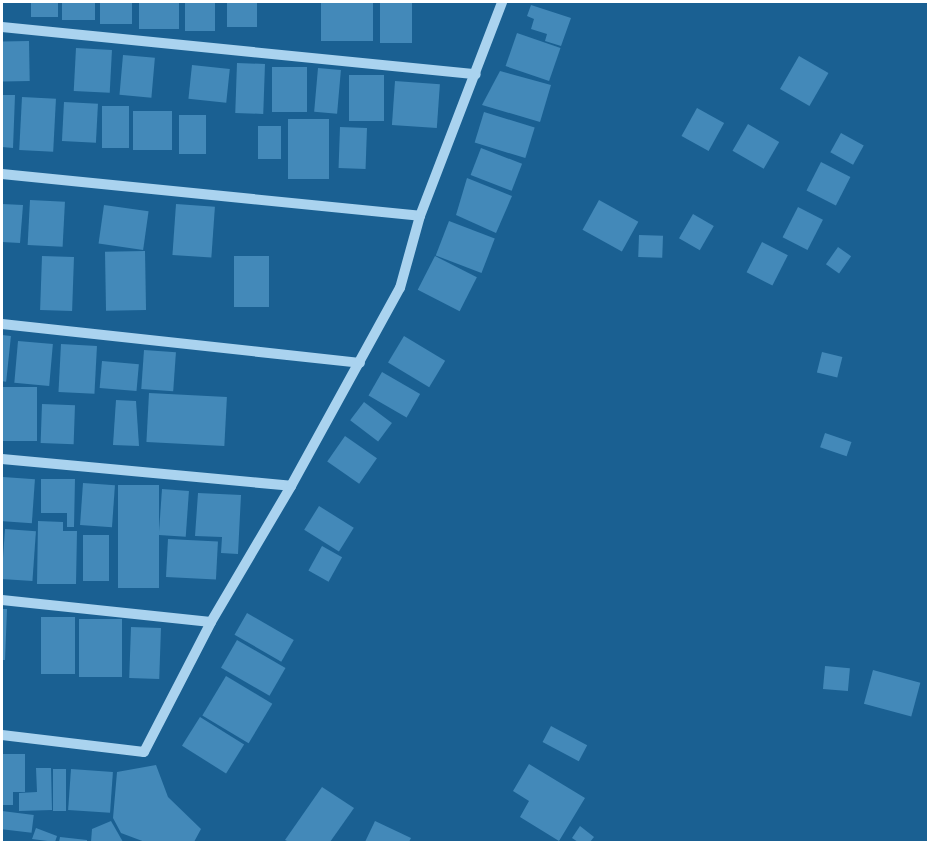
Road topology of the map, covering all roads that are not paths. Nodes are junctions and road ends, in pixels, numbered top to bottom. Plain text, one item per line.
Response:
1 (502, 2) edge
2 (2, 27) edge
3 (476, 74) junction
4 (2, 174) edge
5 (420, 216) junction
6 (2, 324) edge
7 (360, 363) junction
8 (2, 459) edge
9 (291, 486) junction
10 (2, 600) edge
11 (211, 621) junction
12 (2, 735) edge

1 - 3 street
2 - 3 street
3 - 5 street
4 - 5 street
5 - 7 street
6 - 7 street
7 - 9 street
8 - 9 street
9 - 11 street
10 - 11 street
11 - 12 street

